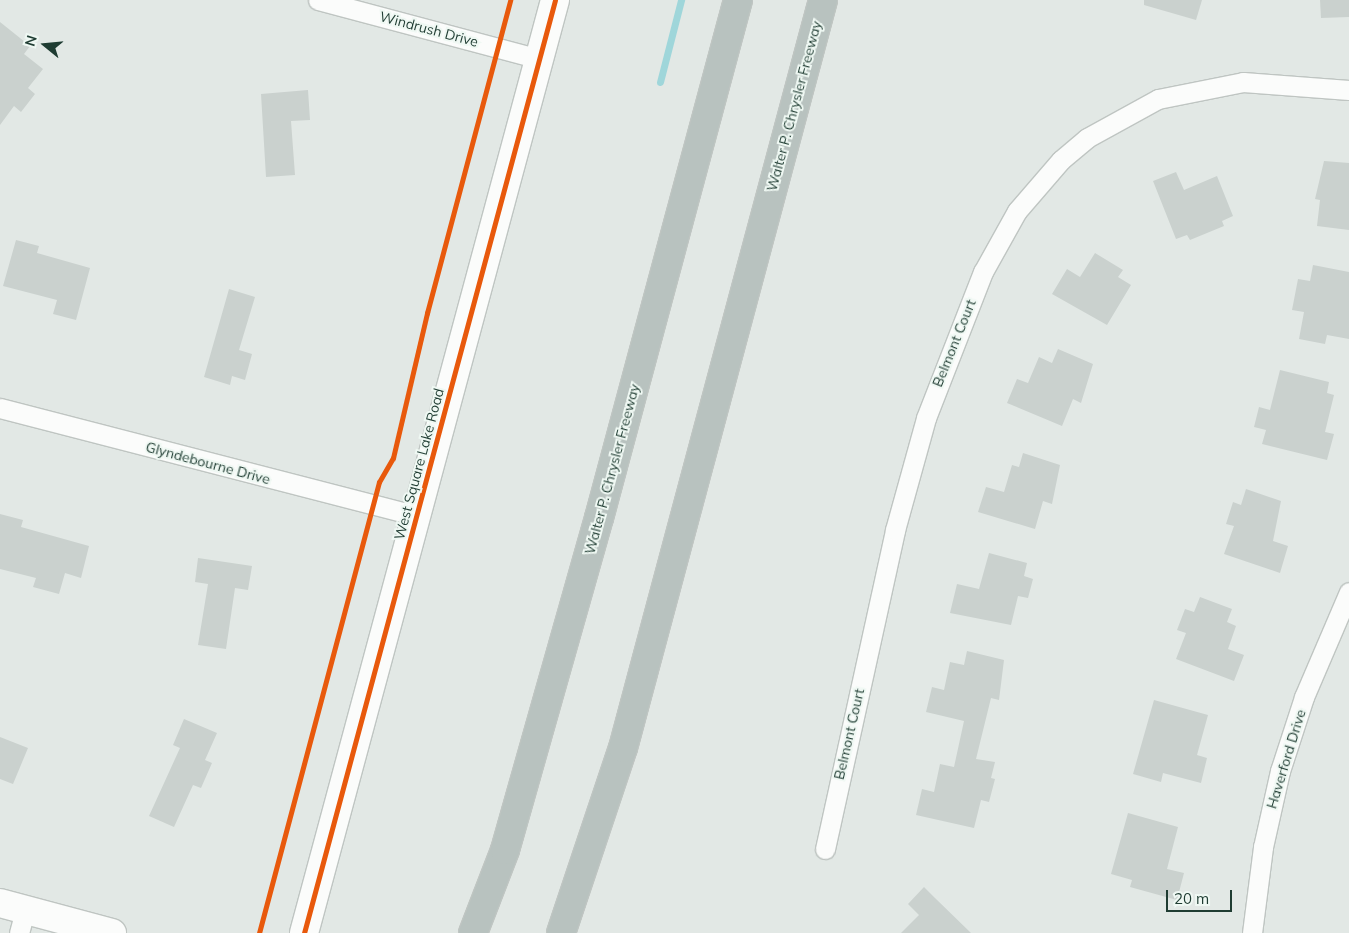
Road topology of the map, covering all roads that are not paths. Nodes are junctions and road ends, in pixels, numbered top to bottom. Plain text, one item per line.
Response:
1 (318, 0) edge
2 (555, 0) edge
3 (738, 0) edge
4 (822, 0) edge
5 (539, 59) junction
6 (1349, 90) edge
7 (0, 408) edge
8 (417, 516) junction
9 (1349, 592) edge
10 (825, 849) dead end
11 (14, 915) edge
12 (112, 933) edge
13 (304, 933) edge
14 (473, 933) edge
15 (561, 933) edge
16 (1252, 933) edge

1 - 5 street, Windrush Drive
2 - 5 main road, West Square Lake Road
3 - 14 highway, Walter P. Chrysler Freeway
4 - 15 highway, Walter P. Chrysler Freeway
5 - 8 main road, West Square Lake Road
6 - 10 street, Belmont Court
7 - 8 street, Glyndebourne Drive
8 - 13 main road, West Square Lake Road
9 - 16 street, Haverford Drive
11 - 12 main road

